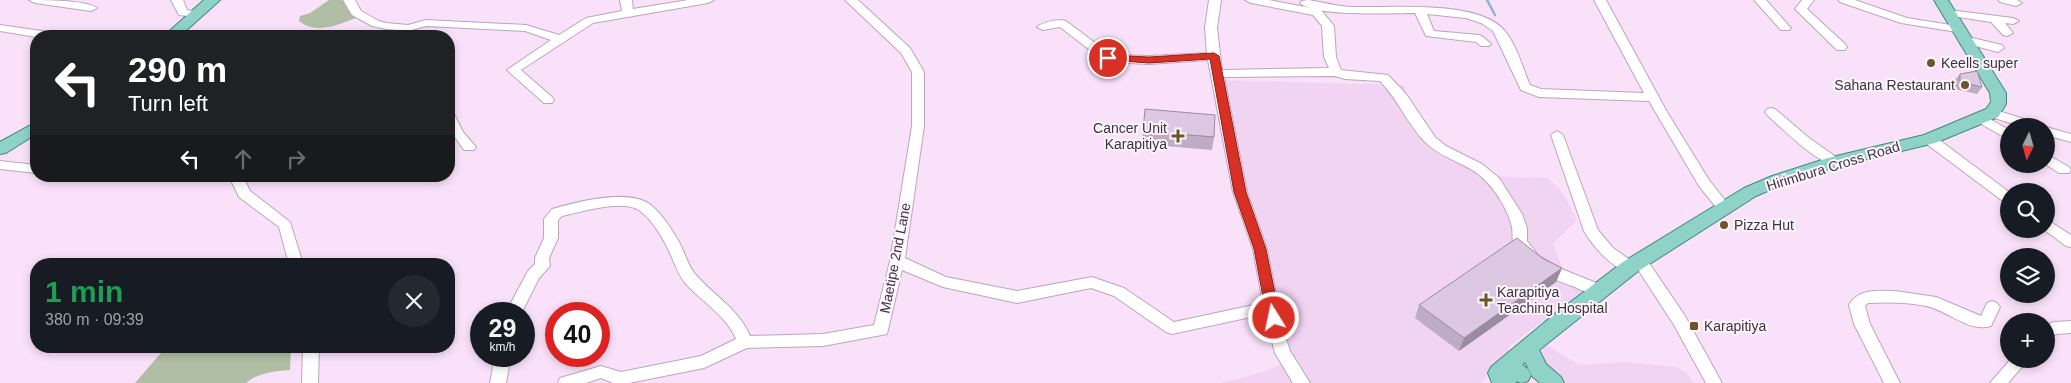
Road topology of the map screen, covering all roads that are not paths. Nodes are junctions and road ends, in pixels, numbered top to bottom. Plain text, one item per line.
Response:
1 (35, 0) edge
2 (177, 0) edge
3 (213, 0) edge
4 (349, 0) edge
5 (626, 0) edge
6 (708, 0) edge
7 (851, 0) edge
8 (1215, 0) edge
9 (1251, 0) edge
10 (1286, 0) edge
11 (1600, 0) edge
12 (1760, 0) edge
13 (1808, 0) edge
14 (1844, 0) edge
15 (2004, 0) edge
16 (1859, 2) edge
17 (2016, 3) dead end
18 (1945, 6) edge
19 (91, 8) dead end
20 (1419, 9) junction
21 (628, 13) junction
22 (194, 14) junction
23 (1994, 18) junction
24 (2014, 20) dead end
25 (456, 25) junction
26 (1042, 27) dead end
27 (0, 28) edge
28 (1785, 28) dead end
29 (177, 30) edge
30 (451, 30) edge
31 (30, 32) edge
32 (2007, 33) dead end
33 (1960, 34) junction
34 (560, 38) junction
35 (1485, 44) dead end
36 (1841, 47) dead end
37 (1998, 48) dead end
38 (1214, 56) junction
39 (1336, 72) junction
40 (1218, 75) junction
41 (1654, 97) junction
42 (548, 100) dead end
43 (1771, 112) dead end
44 (1986, 116) junction
45 (2000, 119) edge
46 (455, 128) edge
47 (2000, 128) edge
48 (30, 130) edge
49 (2055, 133) edge
50 (1557, 135) dead end
51 (2071, 138) edge
52 (1929, 139) junction
53 (469, 147) dead end
54 (0, 149) edge
55 (1834, 162) junction
56 (2055, 164) edge
57 (0, 165) edge
58 (30, 168) edge
59 (2064, 170) dead end
60 (239, 182) edge
61 (2000, 192) edge
62 (1724, 209) junction
63 (2055, 230) edge
64 (2071, 242) edge
65 (294, 258) edge
66 (897, 261) junction
67 (1635, 264) junction
68 (1599, 290) junction
69 (519, 302) edge
70 (1272, 307) junction
71 (1992, 307) dead end
72 (2071, 327) edge
73 (2055, 328) edge
74 (745, 342) junction
75 (1530, 347) junction
76 (311, 353) edge
77 (501, 367) edge
78 (2012, 368) edge
79 (1508, 377) edge
80 (621, 380) edge
81 (310, 383) edge
82 (498, 383) edge
83 (566, 383) edge
84 (1302, 383) edge
85 (1554, 383) edge
86 (1714, 383) edge
87 (1892, 383) edge
88 (1998, 383) edge

1 - 19 street
2 - 22 street
3 - 22 main road
4 - 25 street
5 - 21 street
6 - 21 street
7 - 66 street, Maetipe 2nd Lane
8 - 38 street
9 - 39 street
10 - 20 street
11 - 41 street
12 - 28 street
13 - 36 street
14 - 16 street
15 - 17 street
16 - 33 street
18 - 23 street
18 - 33 main road
20 - 35 street
20 - 41 street
21 - 34 street
22 - 29 main road
23 - 24 street
23 - 32 street
25 - 30 street
25 - 34 street
26 - 38 street
27 - 31 street
33 - 37 street
33 - 44 main road
34 - 42 street
38 - 40 street
39 - 40 street
39 - 68 street
40 - 70 street
41 - 62 street
43 - 55 street
44 - 45 street
44 - 47 street
44 - 52 main road, Hirimbura Cross Road
46 - 53 street
48 - 54 main road
49 - 51 street
50 - 67 street
52 - 55 main road, Hirimbura Cross Road
52 - 61 street
55 - 62 main road, Hirimbura Cross Road
56 - 59 street
57 - 58 street
60 - 65 street
62 - 67 main road, Hirimbura Cross Road
63 - 64 street
66 - 70 street
66 - 74 street, Maetipe 2nd Lane
67 - 68 main road, Hirimbura Cross Road
67 - 86 street
68 - 75 main road, Hirimbura Cross Road
69 - 74 street
70 - 84 street
71 - 87 street
72 - 73 street
74 - 80 street, Maetipe 2nd Lane
75 - 79 main road
75 - 85 main road
76 - 81 street
77 - 82 street
78 - 88 street
79 - 85 main road
80 - 83 street

